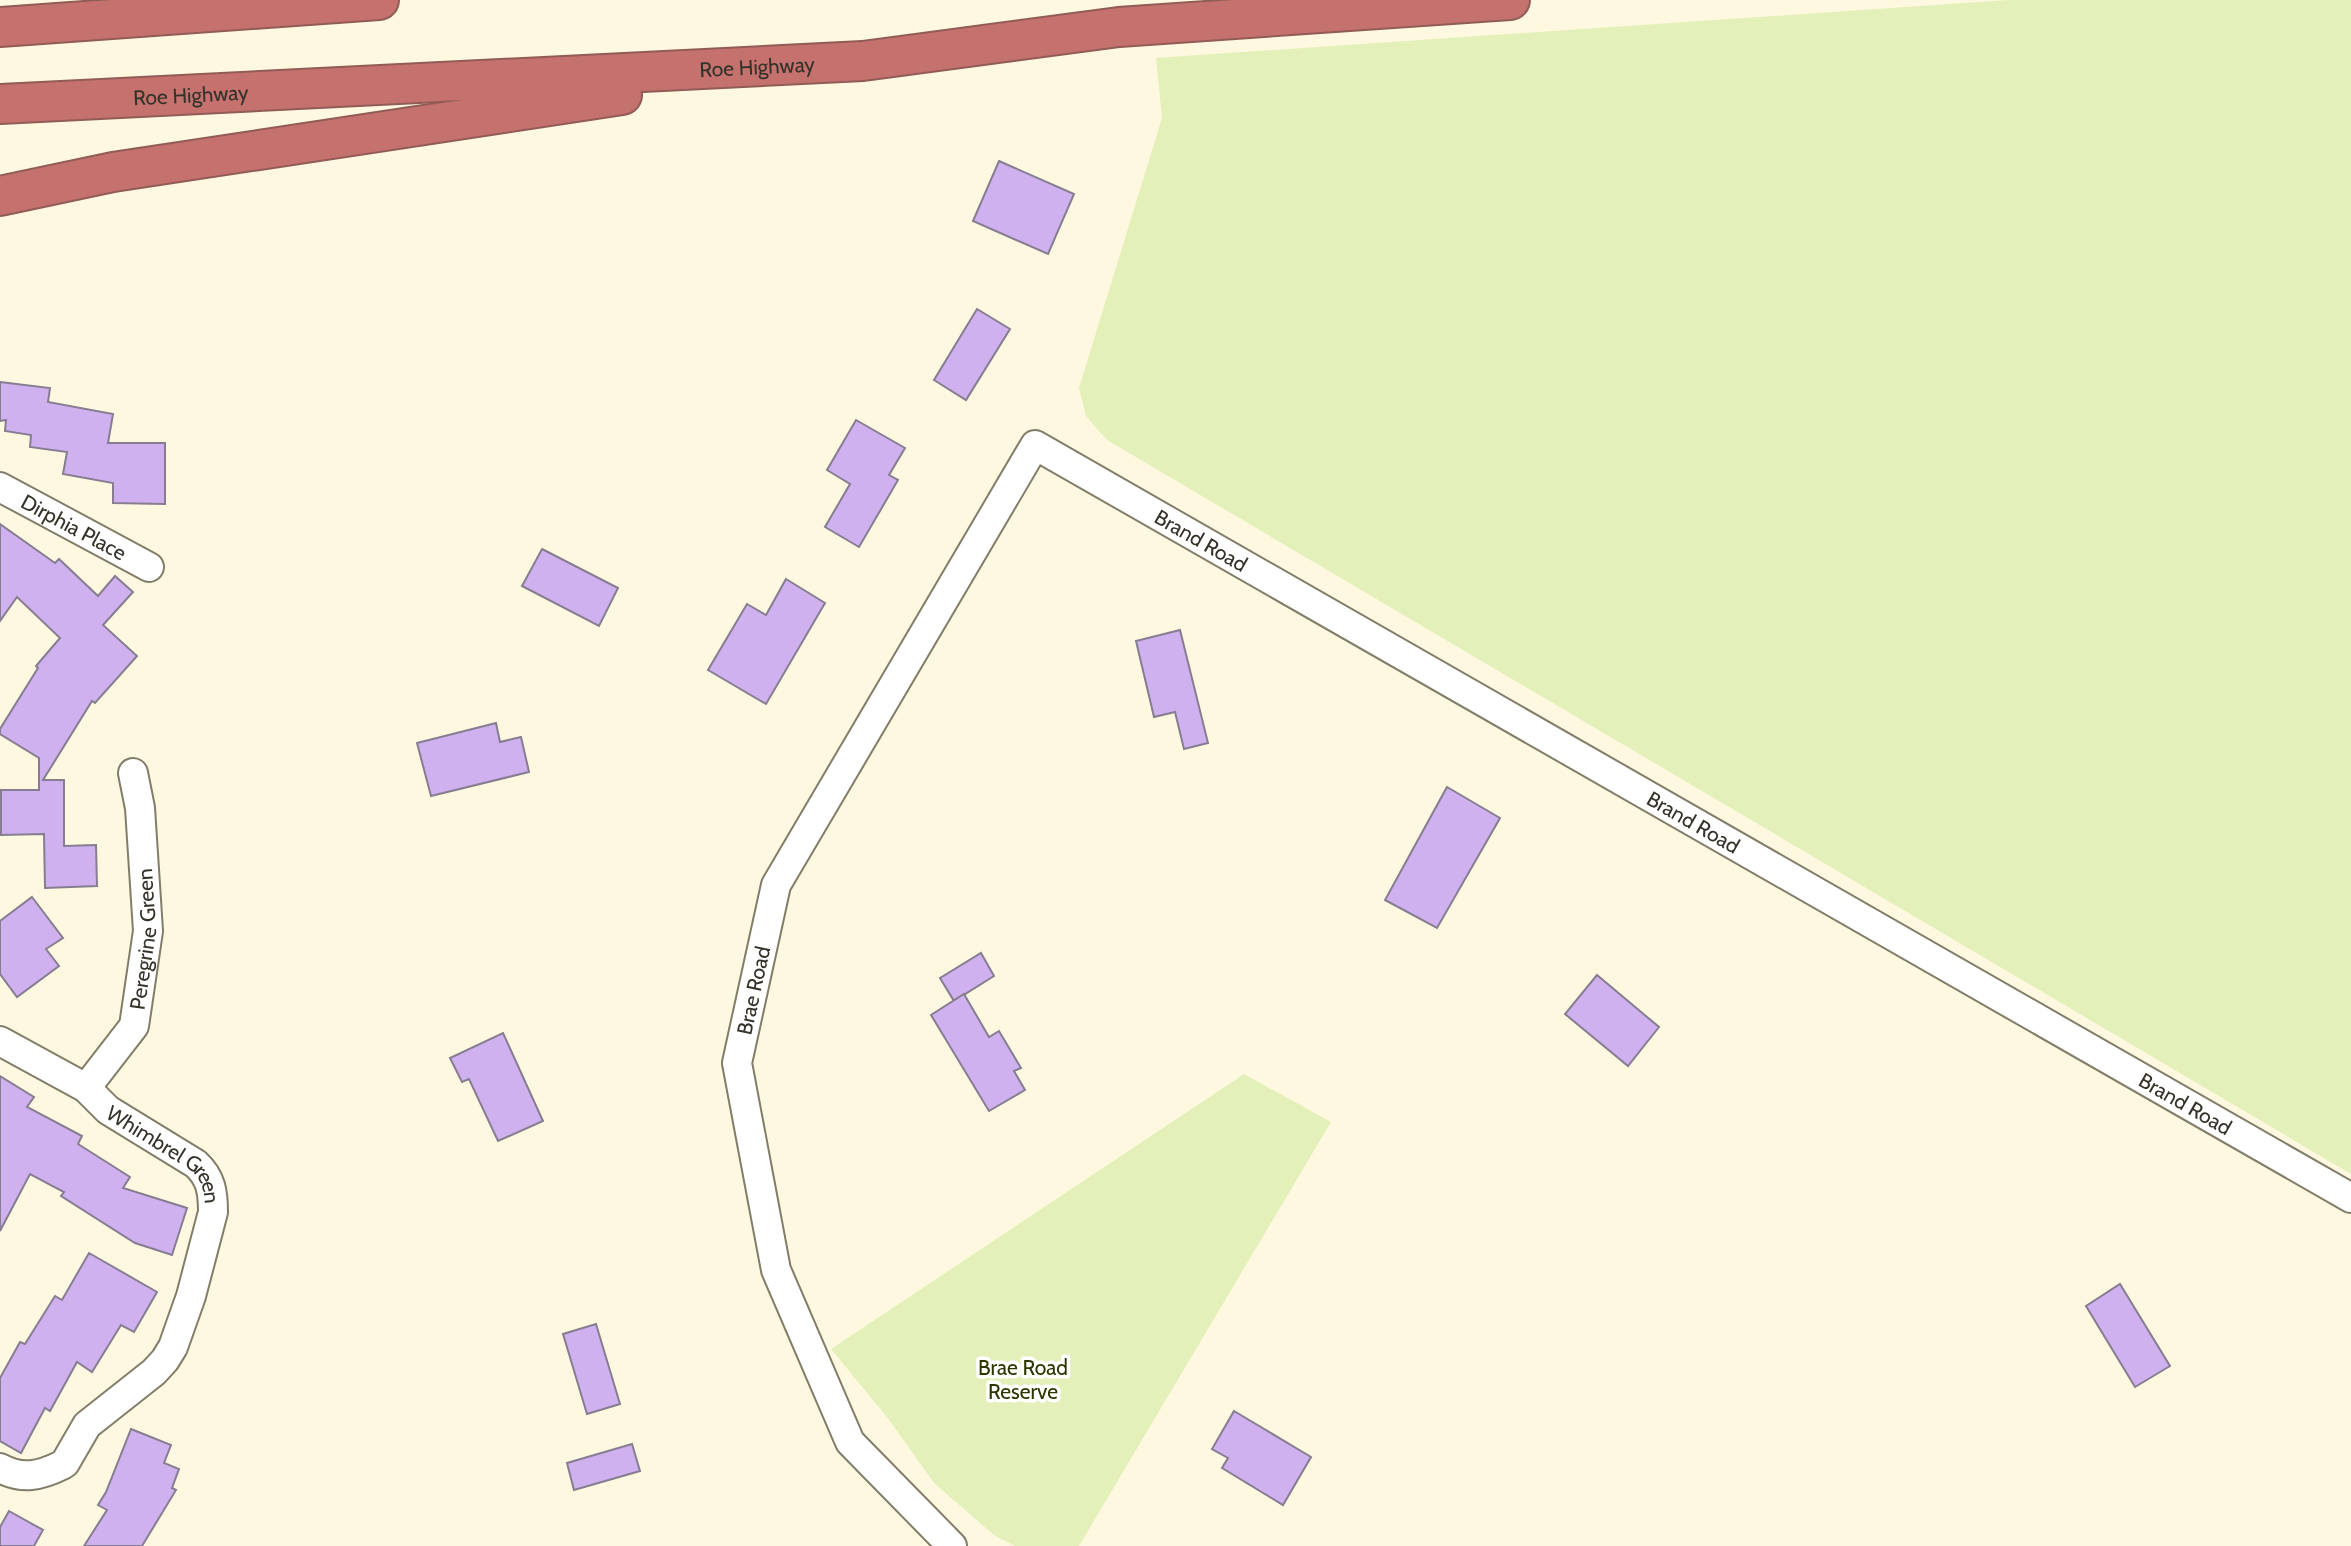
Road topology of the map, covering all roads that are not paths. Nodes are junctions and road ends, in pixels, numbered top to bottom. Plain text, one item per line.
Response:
1 (379, 0) edge
2 (1510, 0) edge
3 (0, 27) edge
4 (863, 61) junction
5 (0, 104) edge
6 (0, 196) edge
7 (1035, 445) joint
8 (0, 487) edge
9 (149, 567) dead end
10 (133, 773) dead end
11 (0, 1041) edge
12 (86, 1088) junction
13 (2351, 1198) edge
14 (0, 1468) edge
15 (951, 1546) edge

1 - 3 highway
2 - 4 highway, Roe Highway
4 - 5 highway, Roe Highway
4 - 6 highway
7 - 13 street, Brand Road
7 - 15 street, Brae Road
8 - 9 street, Dirphia Place
10 - 12 street, Peregrine Green
11 - 12 street, Whimbrel Green
12 - 14 street, Whimbrel Green

